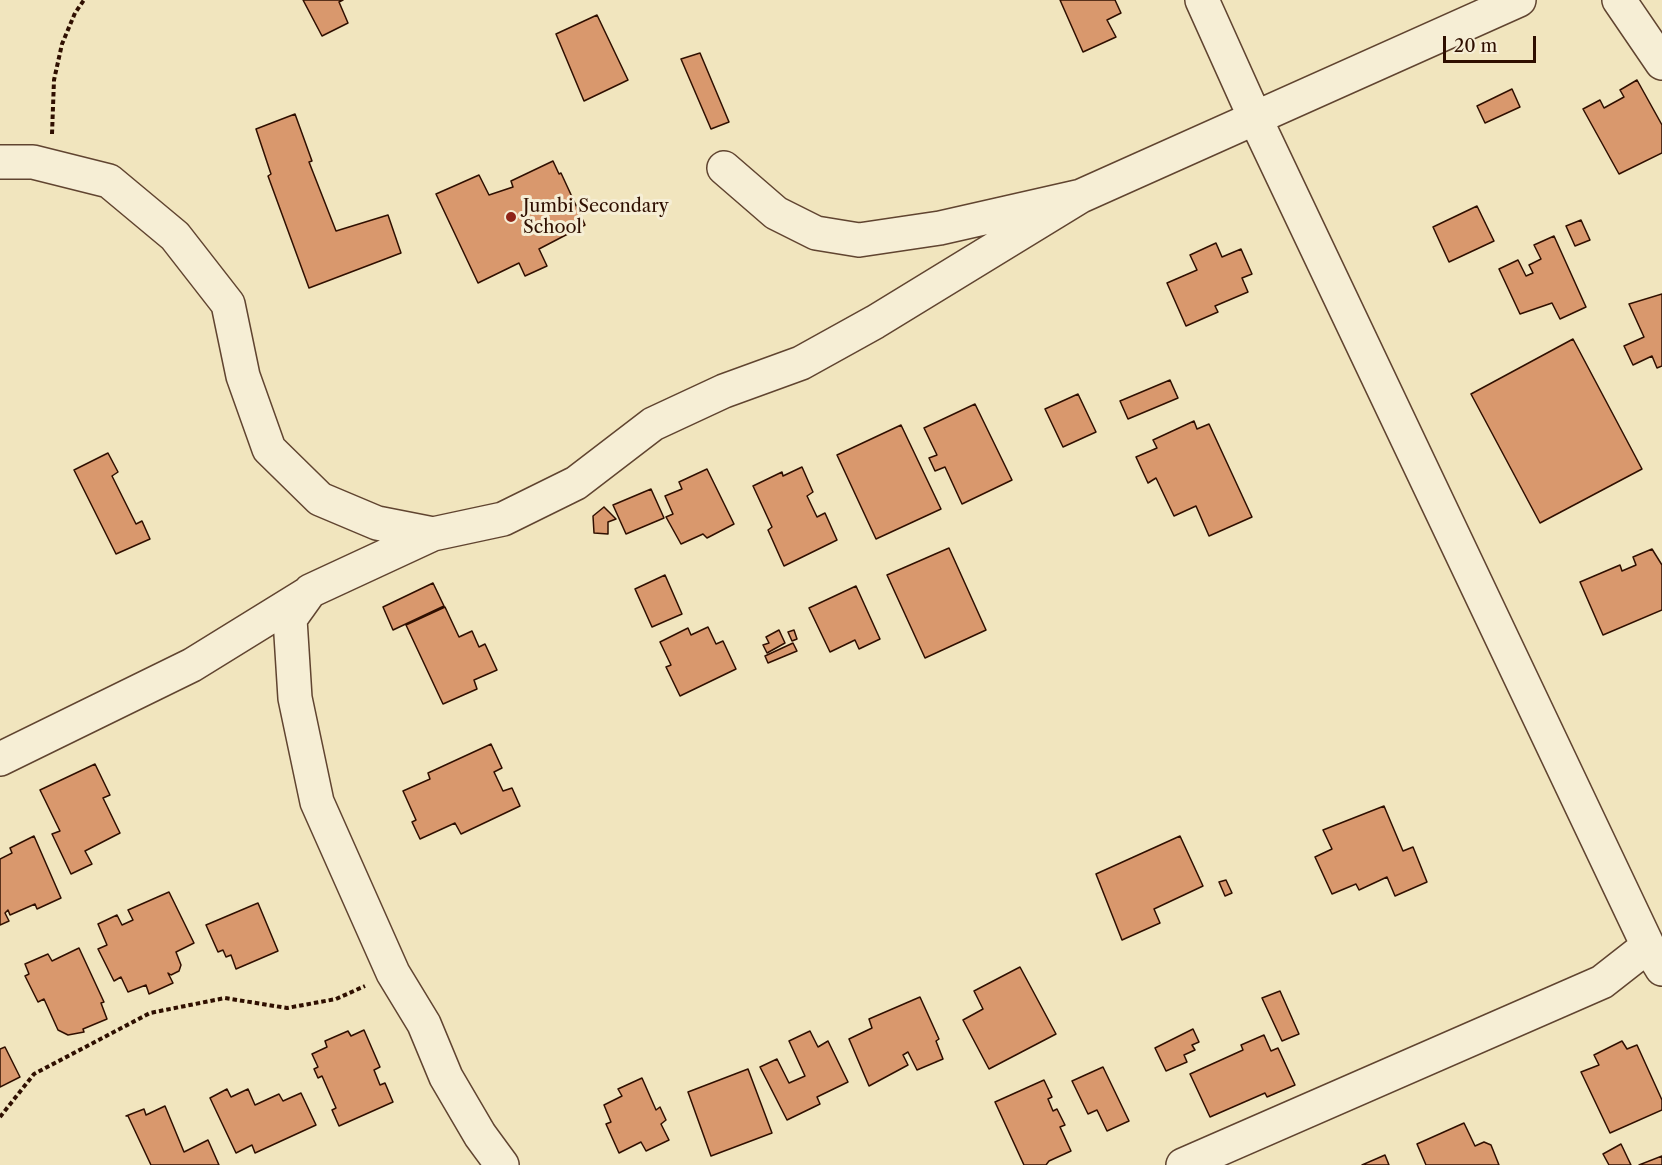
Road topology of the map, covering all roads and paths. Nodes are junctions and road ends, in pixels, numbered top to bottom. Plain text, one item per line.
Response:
1 (84, 0) edge
2 (1202, 0) edge
3 (1519, 0) edge
4 (1619, 0) edge
5 (1662, 63) edge
6 (1256, 120) junction
7 (0, 162) edge
8 (54, 167) junction
9 (724, 168) dead end
10 (1082, 196) junction
11 (433, 534) junction
12 (310, 591) junction
13 (0, 759) edge
14 (1655, 958) edge
15 (393, 973) junction
16 (0, 1117) edge
17 (502, 1165) edge
18 (1183, 1165) edge

1 - 8 path
2 - 6 street
3 - 6 street
4 - 5 street
6 - 10 street
6 - 14 street
7 - 8 street
8 - 11 street
9 - 10 street
10 - 11 street
11 - 12 street
12 - 13 street
12 - 15 street
14 - 18 street
15 - 16 path
15 - 17 street

